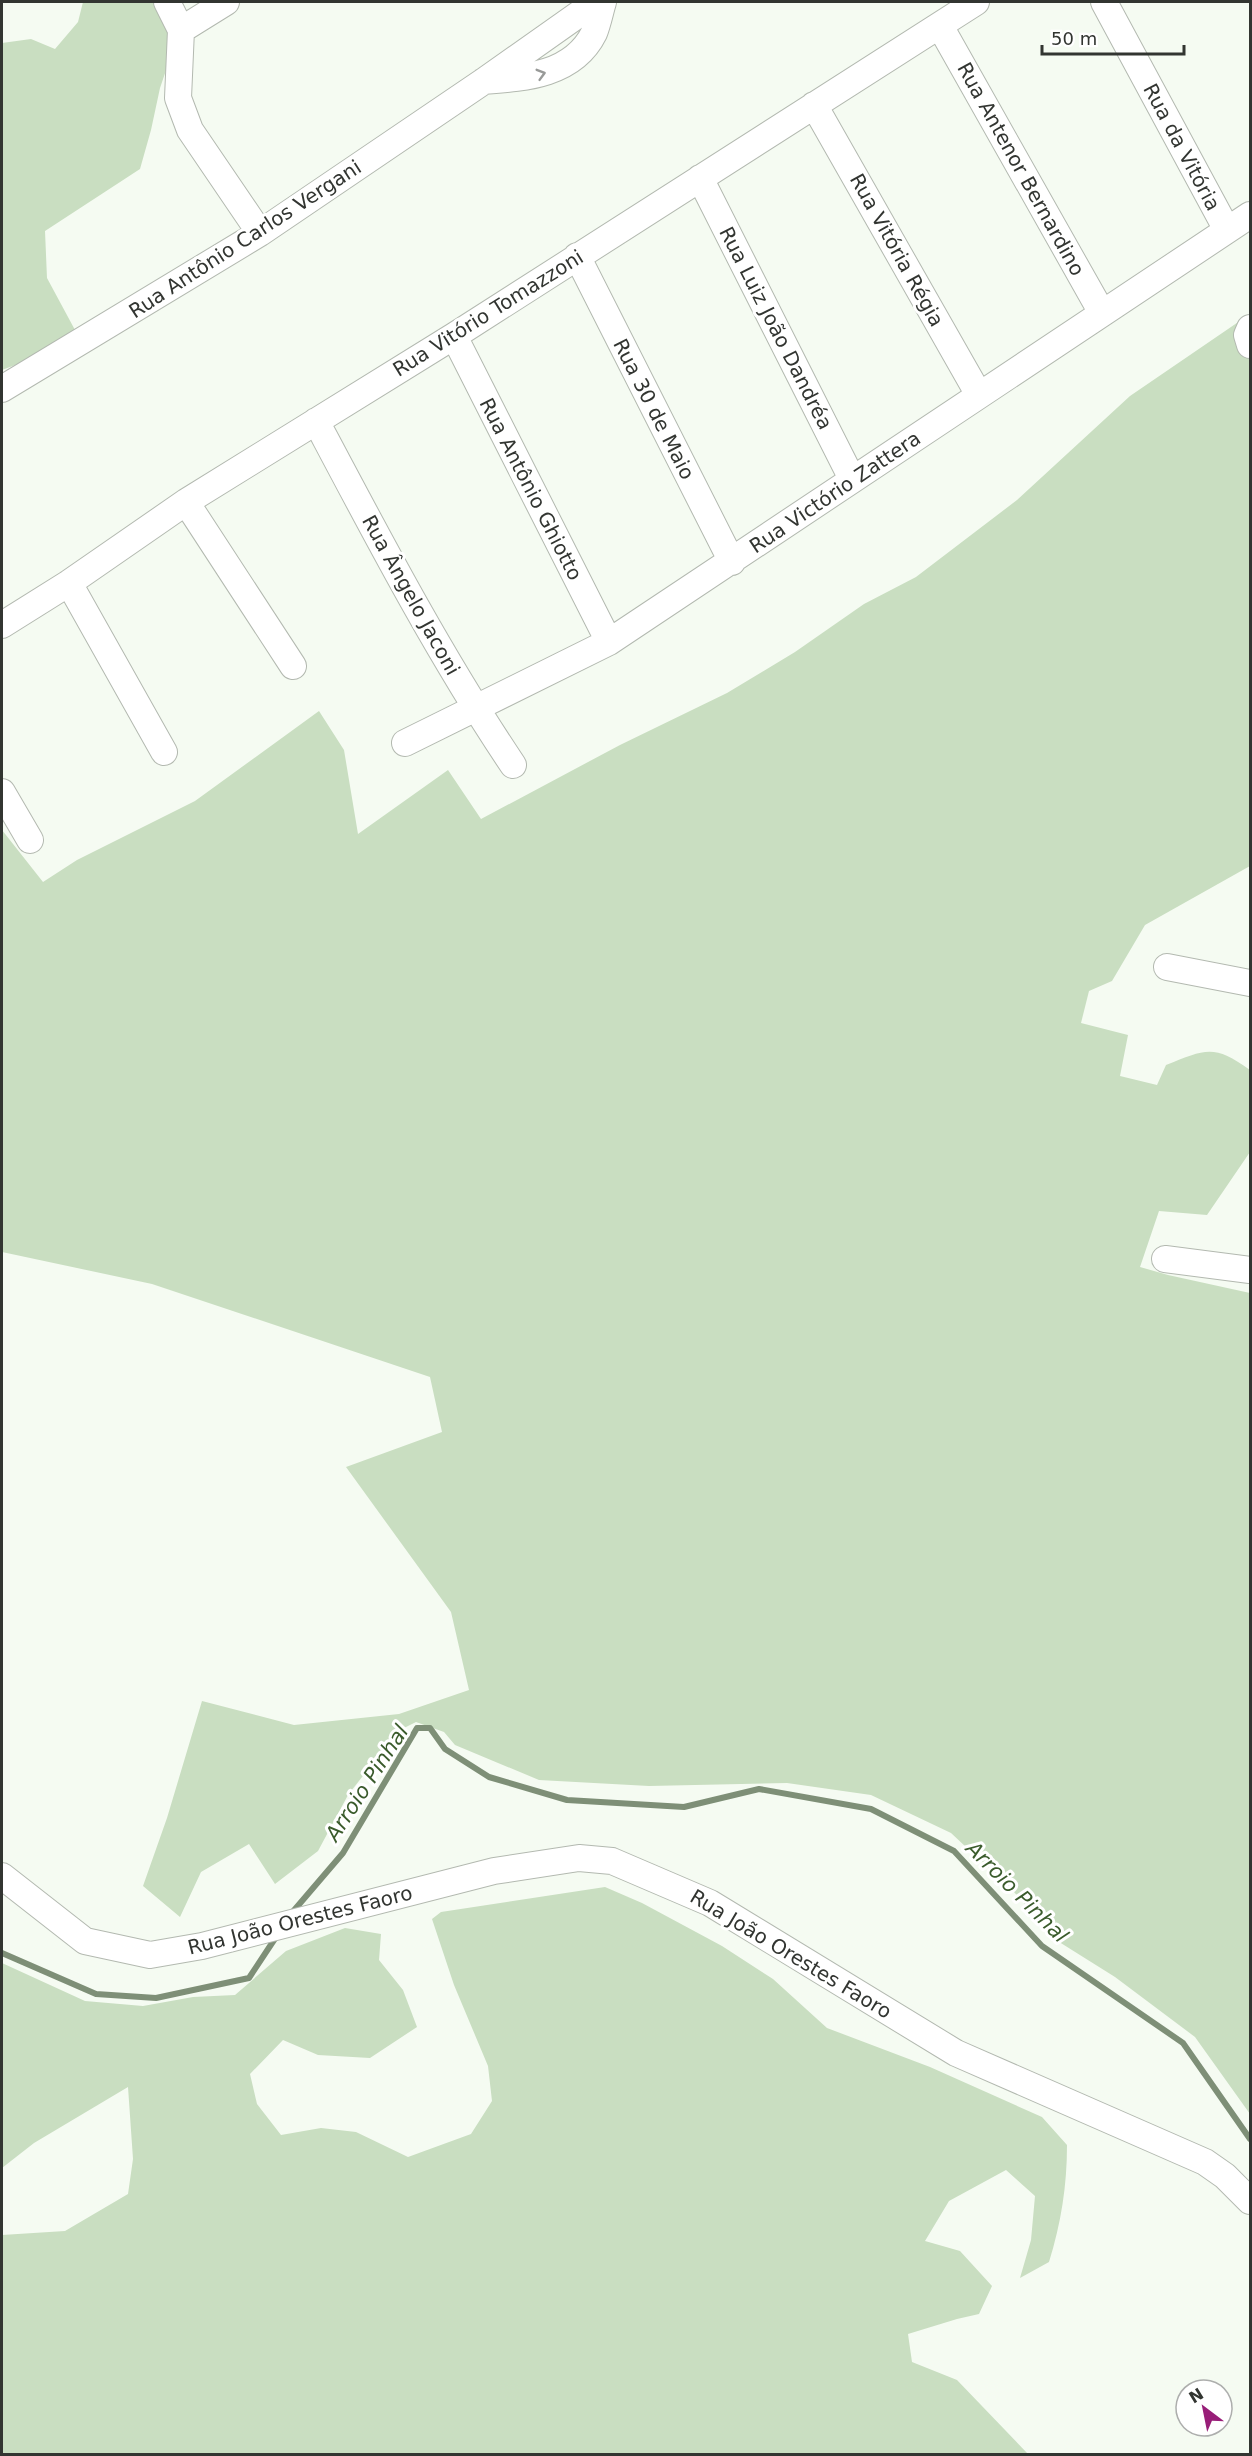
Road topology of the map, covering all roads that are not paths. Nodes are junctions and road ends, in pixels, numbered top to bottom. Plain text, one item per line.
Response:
1 (167, 2) edge
2 (226, 2) edge
3 (596, 2) edge
4 (603, 2) edge
5 (976, 2) edge
6 (1104, 2) edge
7 (940, 26) junction
8 (181, 30) junction
9 (484, 81) junction
10 (814, 105) junction
11 (700, 178) junction
12 (1251, 215) edge
13 (1227, 230) junction
14 (260, 233) junction
15 (577, 256) junction
16 (1102, 313) junction
17 (1251, 327) edge
18 (454, 336) junction
19 (1251, 345) edge
20 (2, 389) edge
21 (979, 395) junction
22 (316, 421) junction
23 (852, 479) junction
24 (186, 502) junction
25 (732, 562) junction
26 (69, 583) junction
27 (2, 625) edge
28 (609, 642) junction
29 (293, 666) dead end
30 (475, 709) junction
31 (405, 743) dead end
32 (164, 752) dead end
33 (513, 765) dead end
34 (2, 792) edge
35 (30, 840) dead end
36 (1167, 967) dead end
37 (1251, 983) edge
38 (1165, 1259) dead end
39 (1251, 1270) edge
40 (2, 1876) edge
41 (1251, 2200) edge

1 - 8 street
2 - 8 street
3 - 9 street, Rua Antônio Carlos Vergani
9 -> 4 street
5 - 7 street, Rua Vitório Tomazzoni
6 - 13 street, Rua da Vitória
7 - 10 street, Rua Vitório Tomazzoni
7 - 16 street, Rua Antenor Bernardino
8 - 14 street
9 - 14 street, Rua Antônio Carlos Vergani
10 - 11 street, Rua Vitório Tomazzoni
10 - 21 street, Rua Vitória Régia
11 - 15 street, Rua Vitório Tomazzoni
11 - 23 street, Rua Luiz João Dandréa
12 - 13 street, Rua Victório Zattera
13 - 16 street, Rua Victório Zattera
14 - 20 street, Rua Antônio Carlos Vergani
15 - 18 street, Rua Vitório Tomazzoni
15 - 25 street, Rua 30 de Maio
16 - 21 street, Rua Victório Zattera
17 - 19 street
18 - 22 street, Rua Vitório Tomazzoni
18 - 28 street, Rua Antônio Ghiotto
21 - 23 street, Rua Victório Zattera
22 - 24 street, Rua Vitório Tomazzoni
22 - 30 street, Rua Ângelo Jaconi
23 - 25 street, Rua Victório Zattera
24 - 26 street, Rua Vitório Tomazzoni
24 - 29 street
25 - 28 street, Rua Victório Zattera
26 - 27 street, Rua Vitório Tomazzoni
26 - 32 street
28 - 30 street, Rua Victório Zattera
30 - 31 street, Rua Victório Zattera
30 - 33 street, Rua Ângelo Jaconi
34 - 35 street
36 - 37 street
38 - 39 street
40 - 41 street, Rua João Orestes Faoro

